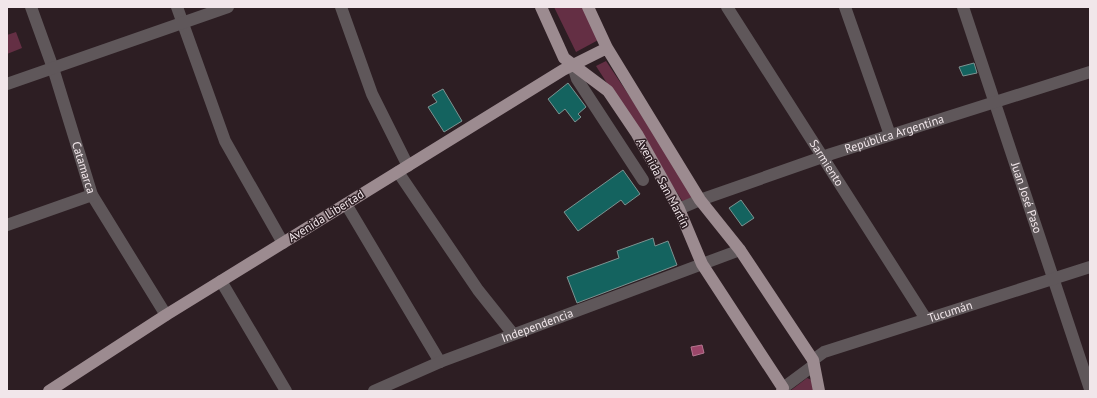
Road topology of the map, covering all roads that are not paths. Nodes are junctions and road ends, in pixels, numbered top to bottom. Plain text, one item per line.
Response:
1 (31, 7) edge
2 (178, 7) edge
3 (228, 7) edge
4 (341, 7) edge
5 (541, 7) edge
6 (588, 7) edge
7 (727, 7) edge
8 (845, 7) edge
9 (963, 7) edge
10 (183, 23) junction
11 (607, 48) junction
12 (573, 66) junction
13 (53, 68) junction
14 (1090, 72) edge
15 (7, 84) edge
16 (994, 101) junction
17 (890, 135) junction
18 (824, 157) junction
19 (403, 169) junction
20 (643, 180) dead end
21 (92, 195) junction
22 (700, 200) junction
23 (346, 204) junction
24 (679, 209) junction
25 (7, 225) edge
26 (283, 243) junction
27 (740, 250) junction
28 (702, 264) junction
29 (1090, 267) edge
30 (1054, 279) junction
31 (221, 281) junction
32 (166, 315) junction
33 (926, 319) junction
34 (513, 334) junction
35 (440, 362) junction
36 (814, 363) junction
37 (782, 389) edge
38 (1090, 389) edge
39 (49, 391) edge
40 (286, 391) edge
41 (374, 391) edge
42 (819, 391) edge

1 - 13 street, Catamarca
2 - 10 street
3 - 10 street
4 - 19 street
5 - 12 main road, Avenida San Martín
6 - 11 main road, Avenida San Martín
7 - 18 street, Sarmiento
8 - 17 street
9 - 16 street, Juan José Paso
10 - 13 street
10 - 26 street
11 - 12 main road, Avenida Libertad
11 - 22 main road, Avenida San Martín
12 - 19 main road, Avenida Libertad
12 - 20 street
12 - 24 main road, Avenida San Martín
13 - 15 street
13 - 21 street, Catamarca
14 - 16 street, República Argentina
16 - 17 street, República Argentina
16 - 30 street, Juan José Paso
17 - 18 street, República Argentina
18 - 22 street, República Argentina
18 - 33 street, Sarmiento
19 - 23 main road, Avenida Libertad
19 - 34 street
21 - 25 street
21 - 32 street, Catamarca
22 - 24 street, República Argentina
22 - 27 main road, Avenida San Martín
23 - 26 main road, Avenida Libertad
23 - 35 street
24 - 28 main road, Avenida San Martín
26 - 31 main road, Avenida Libertad
27 - 28 street, Independencia
27 - 36 main road, Avenida San Martín
28 - 34 street, Independencia
28 - 37 main road, Avenida San Martín
29 - 30 street, Tucumán
30 - 33 street, Tucumán
30 - 38 street, Juan José Paso
31 - 32 main road, Avenida Libertad
31 - 40 street
32 - 39 main road, Avenida Libertad
33 - 36 street, Tucumán
34 - 35 street, Independencia
35 - 41 street, Independencia
36 - 37 street, Tucumán
36 - 42 main road, Avenida San Martín

